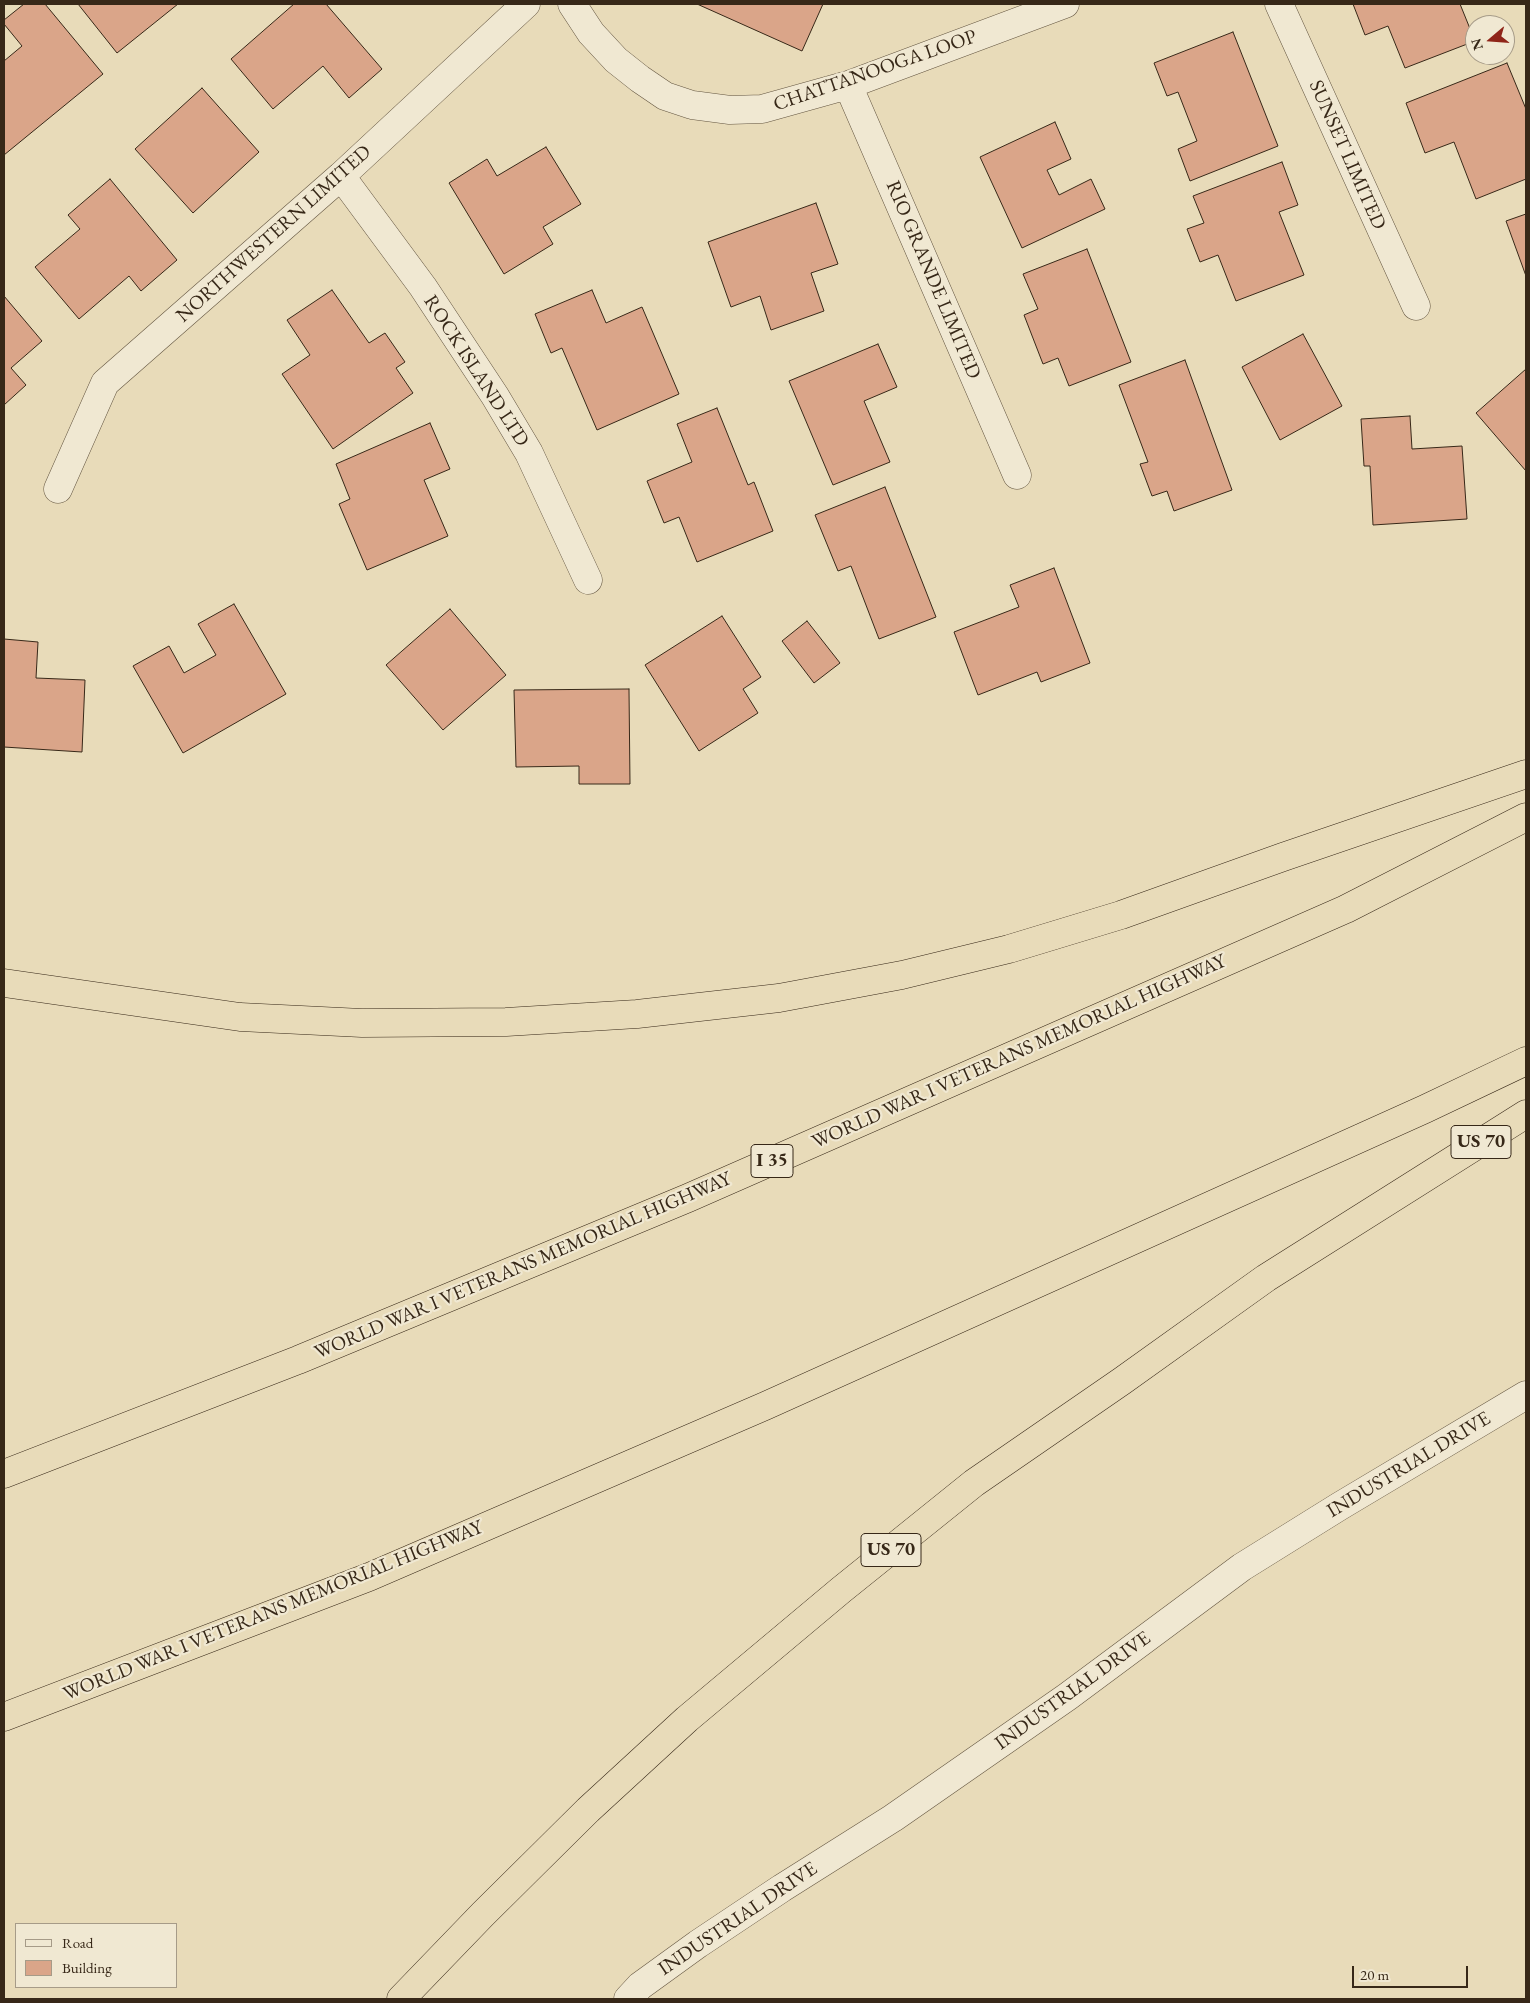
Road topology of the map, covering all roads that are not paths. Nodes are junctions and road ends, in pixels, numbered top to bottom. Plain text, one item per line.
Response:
1 (526, 4) edge
2 (572, 4) edge
3 (1065, 4) edge
4 (1279, 4) edge
5 (848, 85) junction
6 (341, 176) junction
7 (1416, 306) dead end
8 (1017, 475) dead end
9 (58, 489) dead end
10 (588, 580) dead end
11 (1526, 774) edge
12 (1526, 817) edge
13 (4, 983) edge
14 (1526, 1061) edge
15 (1526, 1114) edge
16 (1526, 1395) edge
17 (4, 1474) edge
18 (4, 1717) edge
19 (402, 1999) edge
20 (628, 1999) edge

1 - 6 street, NORTHWESTERN LIMITED
2 - 5 street, CHATTANOOGA LOOP
3 - 5 street, CHATTANOOGA LOOP
4 - 7 street, SUNSET LIMITED
5 - 8 street, RIO GRANDE LIMITED
6 - 9 street, NORTHWESTERN LIMITED
6 - 10 street, ROCK ISLAND LTD
11 - 13 highway
12 - 17 highway, WORLD WAR I VETERANS MEMORIAL HIGHWAY / I 35
14 - 18 highway, WORLD WAR I VETERANS MEMORIAL HIGHWAY
15 - 19 highway, US 70
16 - 20 street, INDUSTRIAL DRIVE

